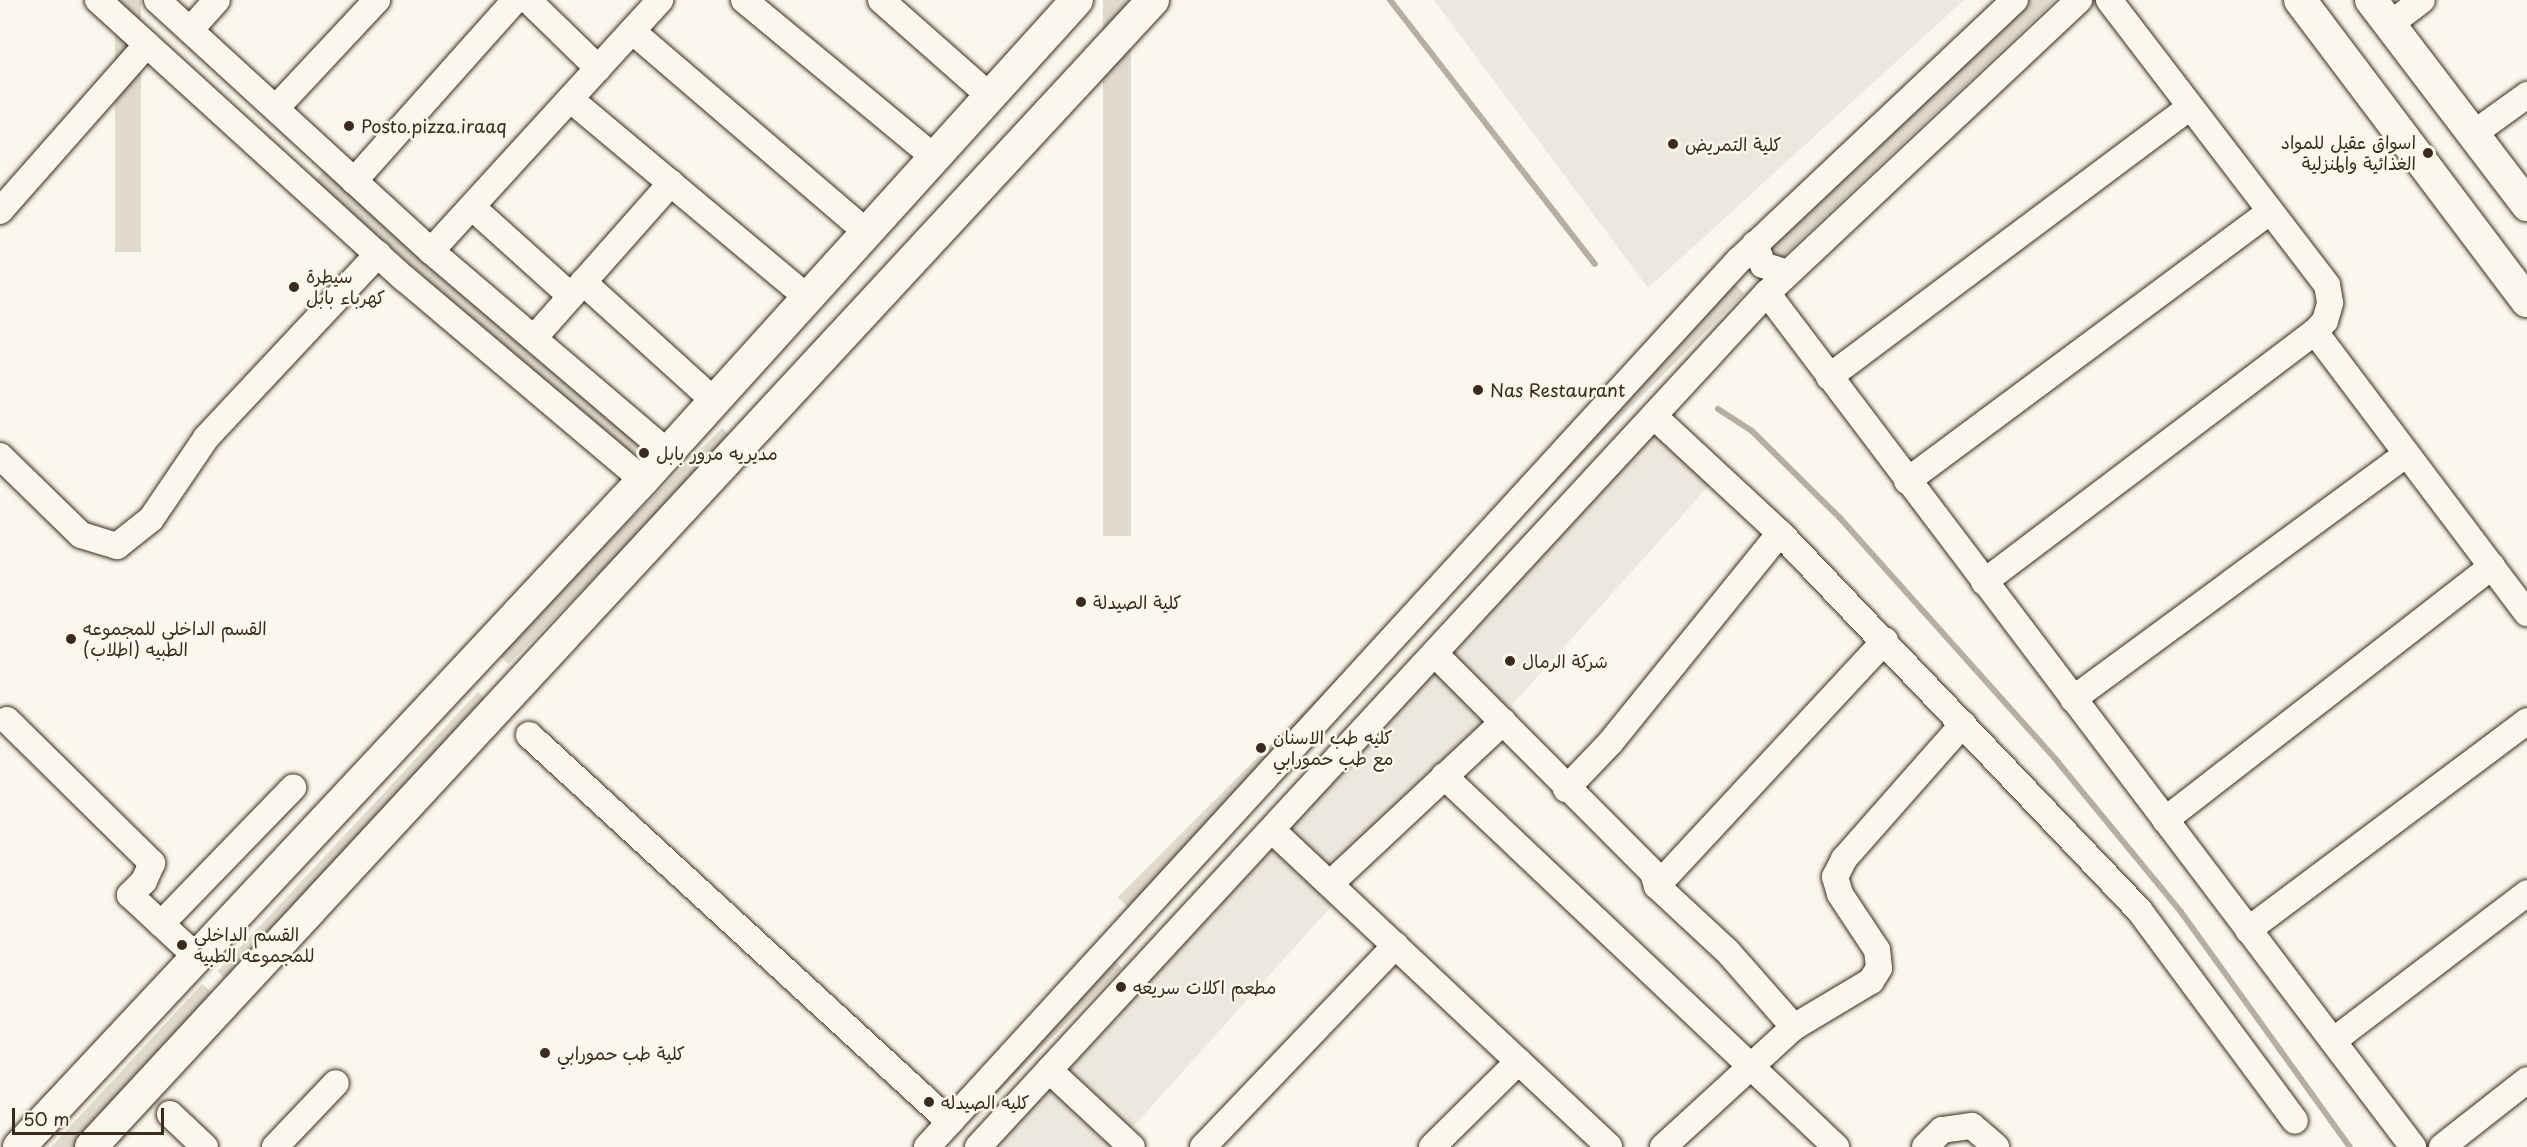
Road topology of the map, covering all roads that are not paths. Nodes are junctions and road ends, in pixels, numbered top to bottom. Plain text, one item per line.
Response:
1 (98, 0) edge
2 (157, 0) edge
3 (217, 0) edge
4 (377, 0) edge
5 (515, 0) edge
6 (528, 0) edge
7 (660, 0) edge
8 (744, 0) edge
9 (881, 0) edge
10 (1153, 0) edge
11 (2015, 0) edge
12 (2079, 0) edge
13 (2109, 0) edge
14 (2300, 0) edge
15 (2371, 0) edge
16 (2422, 0) edge
17 (1064, 4) edge
18 (2389, 25) junction
19 (190, 30) junction
20 (632, 31) junction
21 (147, 44) junction
22 (598, 68) junction
23 (2527, 95) edge
24 (990, 96) junction
25 (570, 99) junction
26 (276, 108) junction
27 (2188, 108) junction
28 (2473, 134) junction
29 (934, 157) junction
30 (354, 181) junction
31 (670, 183) junction
32 (2527, 205) edge
33 (472, 207) junction
34 (0, 211) edge
35 (2269, 212) junction
36 (865, 231) junction
37 (1755, 244) junction
38 (431, 251) junction
39 (378, 254) junction
40 (1788, 273) junction
41 (1722, 277) junction
42 (577, 289) junction
43 (806, 296) junction
44 (1760, 302) junction
45 (2527, 302) edge
46 (2315, 332) junction
47 (534, 338) junction
48 (1829, 377) junction
49 (713, 400) junction
50 (1655, 417) junction
51 (667, 452) junction
52 (2407, 454) junction
53 (0, 456) edge
54 (643, 480) junction
55 (1907, 481) junction
56 (1780, 533) junction
57 (2492, 566) junction
58 (1984, 582) junction
59 (2527, 614) edge
60 (494, 640) junction
61 (1885, 641) junction
62 (1436, 655) junction
63 (460, 676) junction
64 (528, 678) junction
65 (2073, 699) junction
66 (492, 717) junction
67 (7, 720) dead end
68 (2527, 721) edge
69 (1503, 722) junction
70 (1963, 724) junction
71 (530, 735) dead end
72 (1444, 776) junction
73 (293, 788) dead end
74 (1566, 789) junction
75 (2165, 820) junction
76 (1274, 831) junction
77 (1331, 883) junction
78 (1657, 886) junction
79 (2527, 893) edge
80 (1138, 920) junction
81 (161, 924) junction
82 (2248, 930) junction
83 (1396, 945) junction
84 (1164, 947) junction
85 (1110, 951) junction
86 (198, 958) junction
87 (1134, 979) junction
88 (1794, 1028) junction
89 (2333, 1041) junction
90 (1519, 1061) junction
91 (1750, 1065) junction
92 (1049, 1070) junction
93 (2527, 1080) edge
94 (336, 1083) dead end
95 (170, 1114) dead end
96 (2295, 1121) dead end
97 (950, 1122) junction
98 (19, 1147) edge
99 (91, 1147) edge
100 (204, 1147) edge
101 (275, 1147) edge
102 (927, 1147) edge
103 (978, 1147) edge
104 (1132, 1147) edge
105 (1203, 1147) edge
106 (1432, 1147) edge
107 (1609, 1147) edge
108 (1663, 1147) edge
109 (1836, 1147) edge
110 (1925, 1147) edge
111 (1996, 1147) edge
112 (2413, 1147) edge
113 (2442, 1147) edge

1 - 21 street
2 - 19 street
3 - 19 street
4 - 26 street
5 - 30 street
6 - 22 street
7 - 20 street
8 - 29 street
9 - 24 street
10 - 64 main road
11 - 37 street
12 - 40 street
13 - 27 street
14 - 45 main road
15 - 18 main road
16 - 18 street
17 - 24 main road
18 - 28 main road
19 - 26 street
20 - 22 street
20 - 36 street
21 - 34 street
21 - 39 street
22 - 25 street
23 - 28 street
24 - 29 main road
25 - 31 street
25 - 33 street
26 - 30 street
27 - 35 street
27 - 48 street
28 - 32 main road
29 - 36 main road
30 - 38 street
31 - 42 street
31 - 43 street
33 - 38 street
33 - 42 street
35 - 46 street
35 - 55 street
36 - 43 main road
37 - 40 street
37 - 41 street
38 - 47 street
39 - 53 street
39 - 54 street
40 - 44 street
41 - 44 street
41 - 80 street
42 - 47 street
42 - 49 street
43 - 49 main road
44 - 48 street
44 - 50 street
46 - 52 street
46 - 58 street
47 - 51 street
48 - 55 street
49 - 51 main road
50 - 56 street
50 - 62 street
51 - 54 main road
52 - 57 street
52 - 65 street
54 - 60 main road
55 - 58 street
56 - 61 street
56 - 74 street
57 - 59 street
57 - 75 street
58 - 65 street
60 - 63 main road
60 - 64 main road
61 - 70 street
61 - 78 street
62 - 69 street
62 - 76 street
63 - 66 main road
63 - 86 main road
64 - 66 main road
65 - 75 street
66 - 99 main road
67 - 81 street
68 - 82 street
69 - 72 street
69 - 74 street
70 - 88 street
70 - 96 street
71 - 97 street
72 - 77 street
72 - 91 street
73 - 81 street
74 - 78 street
75 - 82 street
76 - 77 street
76 - 84 street
77 - 83 street
78 - 88 street
79 - 89 street
80 - 84 street
80 - 85 street
81 - 86 street
82 - 89 street
83 - 90 street
83 - 105 street
84 - 87 street
85 - 87 street
85 - 97 street
86 - 98 main road
87 - 92 street
88 - 91 street
89 - 112 street
90 - 106 street
90 - 107 street
91 - 108 street
91 - 109 street
92 - 103 street
92 - 104 street
93 - 113 street
94 - 101 street
95 - 100 street
97 - 102 street
110 - 111 street

